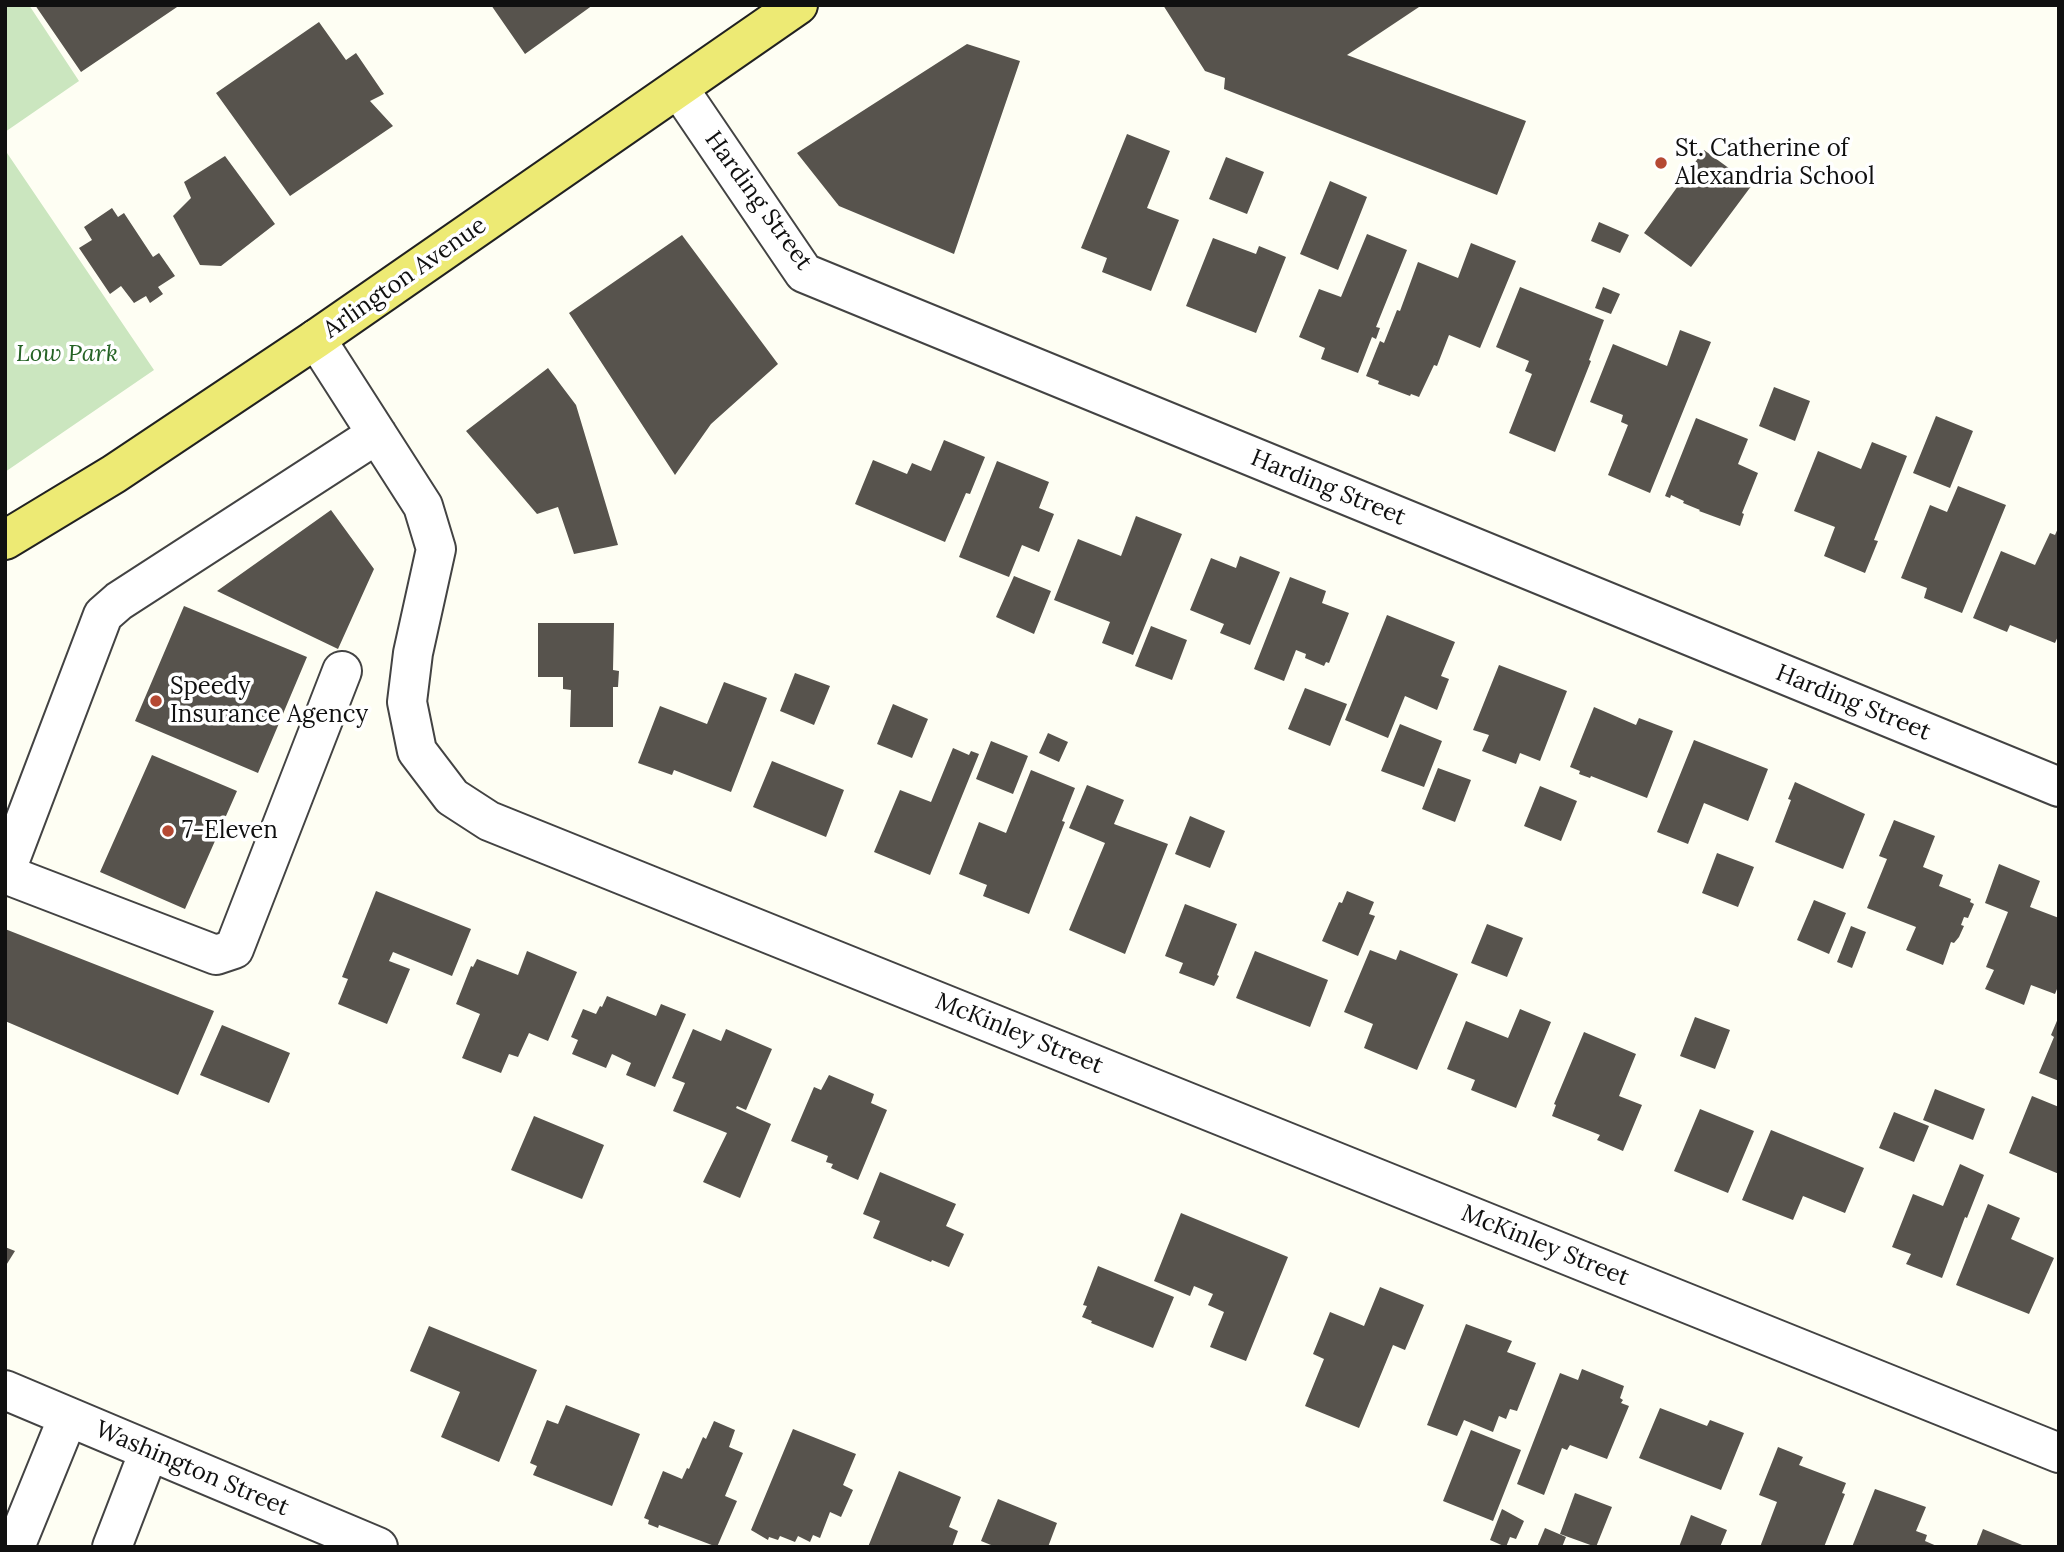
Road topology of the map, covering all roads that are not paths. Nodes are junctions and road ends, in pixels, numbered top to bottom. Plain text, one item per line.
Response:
1 (798, 5) edge
2 (679, 89) junction
3 (316, 339) junction
4 (377, 434) junction
5 (5, 540) edge
6 (342, 671) dead end
7 (2059, 788) edge
8 (5, 874) edge
9 (5, 1390) edge
10 (68, 1417) junction
11 (149, 1451) junction
12 (2059, 1453) edge
13 (374, 1546) edge
14 (15, 1547) edge
15 (112, 1547) edge

1 - 2 main road, Arlington Avenue
2 - 3 main road, Arlington Avenue
2 - 7 street, Harding Street
3 - 4 street, McKinley Street
3 - 5 main road, Arlington Avenue
4 - 8 street
4 - 12 street, McKinley Street
6 - 8 street
9 - 10 street, Washington Street
10 - 11 street, Washington Street
10 - 14 street
11 - 13 street, Washington Street
11 - 15 street

